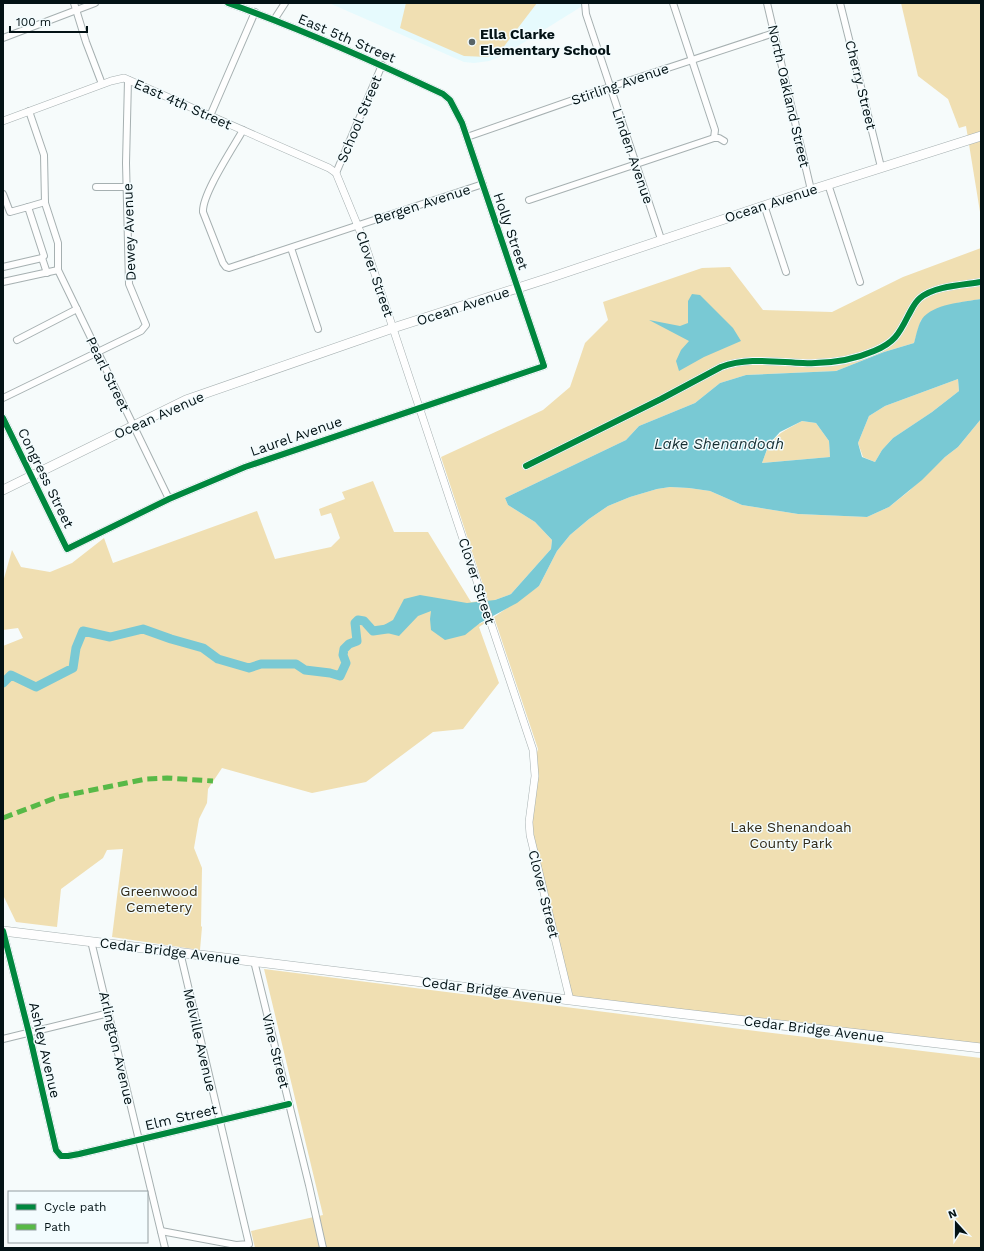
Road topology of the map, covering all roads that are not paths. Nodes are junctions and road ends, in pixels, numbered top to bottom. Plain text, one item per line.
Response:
1 (74, 3) edge
2 (95, 3) edge
3 (228, 3) edge
4 (285, 3) edge
5 (585, 3) edge
6 (673, 3) edge
7 (766, 3) edge
8 (840, 3) edge
9 (76, 10) junction
10 (255, 12) junction
11 (274, 20) junction
12 (774, 33) junction
13 (3, 38) edge
14 (691, 61) junction
15 (382, 65) junction
16 (128, 80) junction
17 (102, 84) junction
18 (610, 87) junction
19 (452, 103) joint
20 (29, 111) junction
21 (210, 116) junction
22 (3, 121) edge
23 (243, 130) junction
24 (981, 136) edge
25 (467, 137) junction
26 (714, 138) junction
27 (724, 141) dead end
28 (636, 164) junction
29 (881, 167) junction
30 (336, 173) junction
31 (483, 184) junction
32 (828, 184) junction
33 (127, 187) junction
34 (96, 188) dead end
35 (811, 190) junction
36 (3, 194) edge
37 (530, 200) dead end
38 (45, 202) junction
39 (764, 205) junction
40 (28, 207) junction
41 (10, 212) junction
42 (3, 215) edge
43 (358, 225) junction
44 (661, 239) junction
45 (291, 248) junction
46 (42, 258) junction
47 (3, 267) edge
48 (58, 270) junction
49 (786, 272) dead end
50 (46, 273) junction
51 (3, 282) edge
52 (860, 282) dead end
53 (981, 282) edge
54 (518, 288) junction
55 (77, 309) junction
56 (393, 328) junction
57 (318, 329) dead end
58 (17, 340) dead end
59 (97, 351) junction
60 (541, 368) joint
61 (3, 398) edge
62 (420, 407) junction
63 (3, 418) edge
64 (133, 425) junction
65 (526, 466) dead end
66 (32, 476) junction
67 (3, 490) edge
68 (169, 499) junction
69 (67, 548) joint
70 (3, 931) edge
71 (91, 941) junction
72 (180, 952) junction
73 (254, 961) junction
74 (570, 1000) junction
75 (109, 1013) junction
76 (29, 1033) junction
77 (3, 1039) edge
78 (981, 1048) edge
79 (289, 1104) junction
80 (220, 1120) junction
81 (139, 1139) junction
82 (79, 1154) joint
83 (161, 1231) junction
84 (165, 1248) edge
85 (323, 1248) edge

1 - 9 street
2 - 9 street
3 - 10 street, East 5th Street
4 - 11 street
5 - 18 street, Linden Avenue
6 - 14 street
7 - 12 street, North Oakland Street
8 - 29 street, Cherry Street
9 - 13 street
9 - 17 street
10 - 11 street, East 5th Street
10 - 21 street
11 - 15 street, East 5th Street
12 - 14 street, Stirling Avenue
12 - 35 street, North Oakland Street
14 - 18 street, Stirling Avenue
14 - 26 street
15 - 19 street, East 5th Street
15 - 30 street, School Street
16 - 17 street, East 4th Street
16 - 21 street, East 4th Street
16 - 33 street, Dewey Avenue
17 - 20 street, East 4th Street
18 - 25 street, Stirling Avenue
18 - 28 street, Linden Avenue
19 - 25 street, Holly Street
20 - 22 street, East 4th Street
20 - 38 street
21 - 23 street, East 4th Street
23 - 30 street, East 4th Street
23 - 45 street, Bergen Avenue
24 - 29 main road, Ocean Avenue
25 - 31 street, Holly Street
26 - 27 street
26 - 28 street
28 - 37 street
28 - 44 street, Linden Avenue
29 - 32 main road, Ocean Avenue
30 - 43 street, Clover Street
31 - 43 street, Bergen Avenue
31 - 54 street, Holly Street
32 - 35 main road, Ocean Avenue
32 - 52 street
33 - 34 street
33 - 59 street, Dewey Avenue
35 - 39 main road, Ocean Avenue
36 - 41 street
38 - 40 street
38 - 48 street
39 - 44 main road, Ocean Avenue
39 - 49 street
40 - 41 street
40 - 46 street
41 - 42 street
43 - 45 street, Bergen Avenue
43 - 56 street, Clover Street
44 - 54 main road, Ocean Avenue
45 - 57 street
46 - 47 street
46 - 50 street
48 - 50 street
48 - 55 street, Pearl Street
50 - 51 street
53 - 65 street
54 - 56 main road, Ocean Avenue
54 - 60 street, Holly Street
55 - 58 street
55 - 59 street, Pearl Street
56 - 62 street, Clover Street
56 - 64 main road, Ocean Avenue
59 - 61 street
59 - 64 street, Pearl Street
60 - 62 street, Laurel Avenue
62 - 68 street, Laurel Avenue
62 - 74 street, Clover Street
63 - 66 street, Congress Street
64 - 66 main road, Ocean Avenue
64 - 68 street, Pearl Street
66 - 67 main road, Ocean Avenue
66 - 69 street, Congress Street
68 - 69 street, Laurel Avenue
70 - 71 main road, Cedar Bridge Avenue
70 - 76 street, Ashley Avenue
71 - 72 main road, Cedar Bridge Avenue
71 - 75 street, Arlington Avenue
72 - 73 main road, Cedar Bridge Avenue
72 - 80 street, Melville Avenue
73 - 74 main road, Cedar Bridge Avenue
73 - 79 street, Vine Street
74 - 78 main road, Cedar Bridge Avenue
75 - 76 street
75 - 81 street, Arlington Avenue
76 - 77 street
76 - 82 street, Ashley Avenue
79 - 80 street, Elm Street
79 - 85 street, Vine Street
80 - 81 street, Elm Street
80 - 83 street, Melville Avenue
81 - 82 street, Elm Street
81 - 83 street, Arlington Avenue
83 - 84 street, Arlington Avenue

